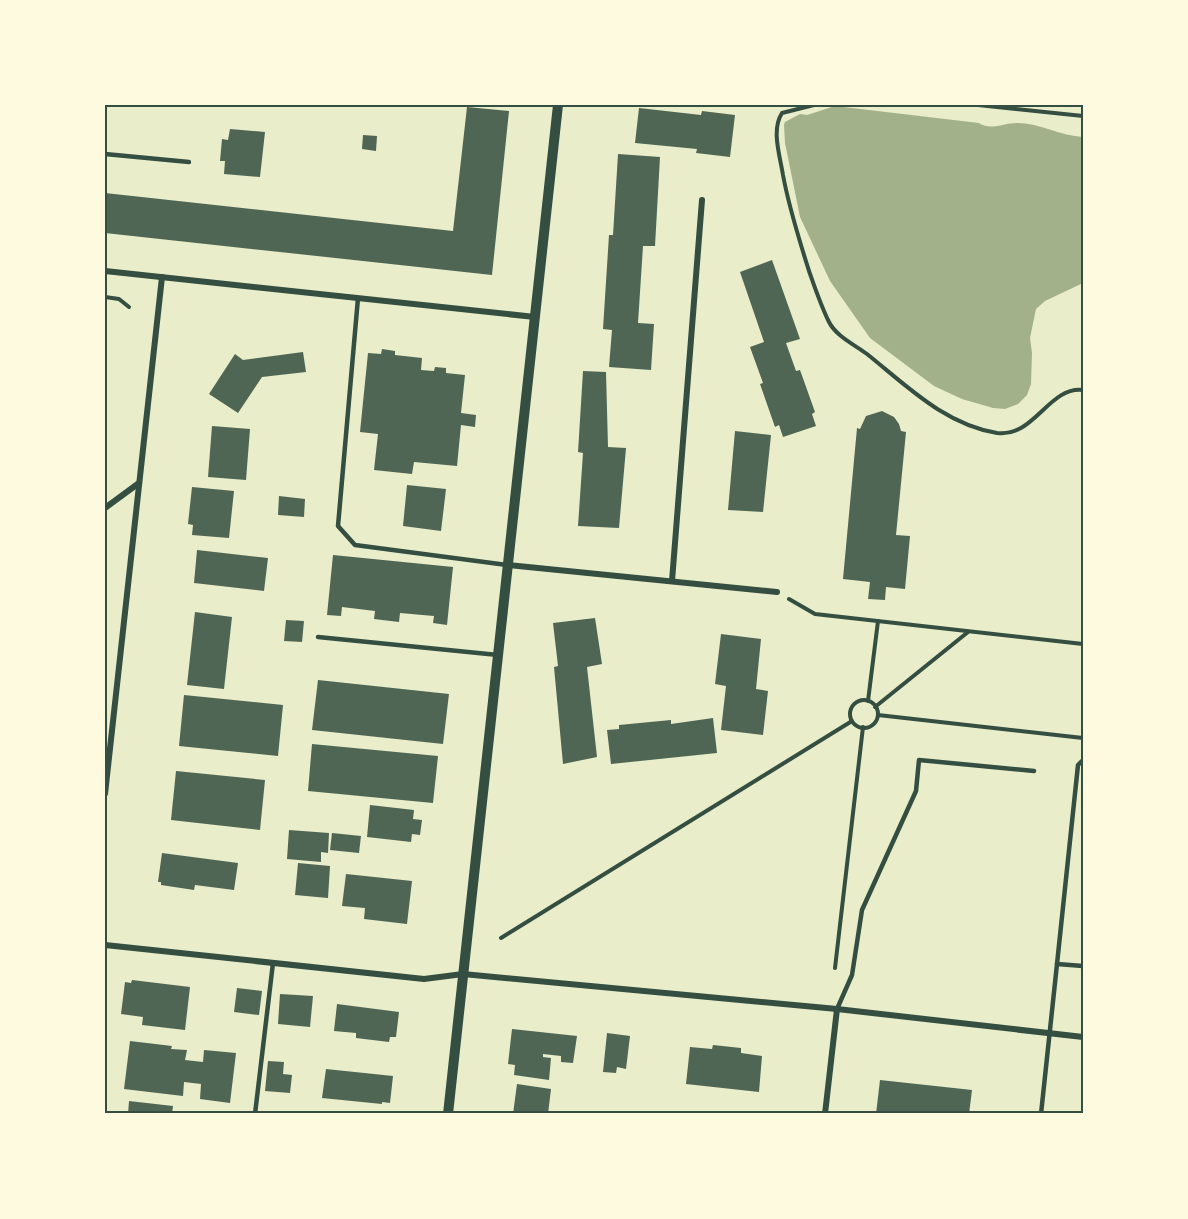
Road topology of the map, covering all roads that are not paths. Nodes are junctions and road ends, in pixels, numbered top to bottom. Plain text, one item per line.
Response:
1 (558, 105) edge
2 (105, 154) edge
3 (189, 162) dead end
4 (702, 200) dead end
5 (105, 271) edge
6 (162, 277) junction
7 (358, 298) junction
8 (535, 318) junction
9 (140, 483) junction
10 (105, 508) edge
11 (508, 565) junction
12 (672, 582) junction
13 (777, 592) road end
14 (318, 637) dead end
15 (498, 655) junction
16 (1083, 760) edge
17 (1034, 771) dead end
18 (105, 794) edge
19 (105, 945) edge
20 (273, 963) junction
21 (1057, 964) junction
22 (1083, 966) edge
23 (463, 974) junction
24 (837, 1009) junction
25 (1050, 1033) junction
26 (1083, 1037) edge
27 (255, 1114) edge
28 (448, 1114) edge
29 (825, 1114) edge
30 (1041, 1114) edge

1 - 8 street
2 - 3 lane
4 - 12 street
5 - 6 street
6 - 7 street
6 - 9 street
7 - 8 street
7 - 11 lane
8 - 11 street
9 - 10 street
9 - 18 street
11 - 12 street
11 - 15 street
12 - 13 street
14 - 15 lane
15 - 23 street
16 - 21 lane
17 - 24 lane
19 - 20 street
20 - 23 street
20 - 27 lane
21 - 22 lane
21 - 25 lane
23 - 24 street
23 - 28 street
24 - 25 street
24 - 29 street
25 - 26 street
25 - 30 lane

